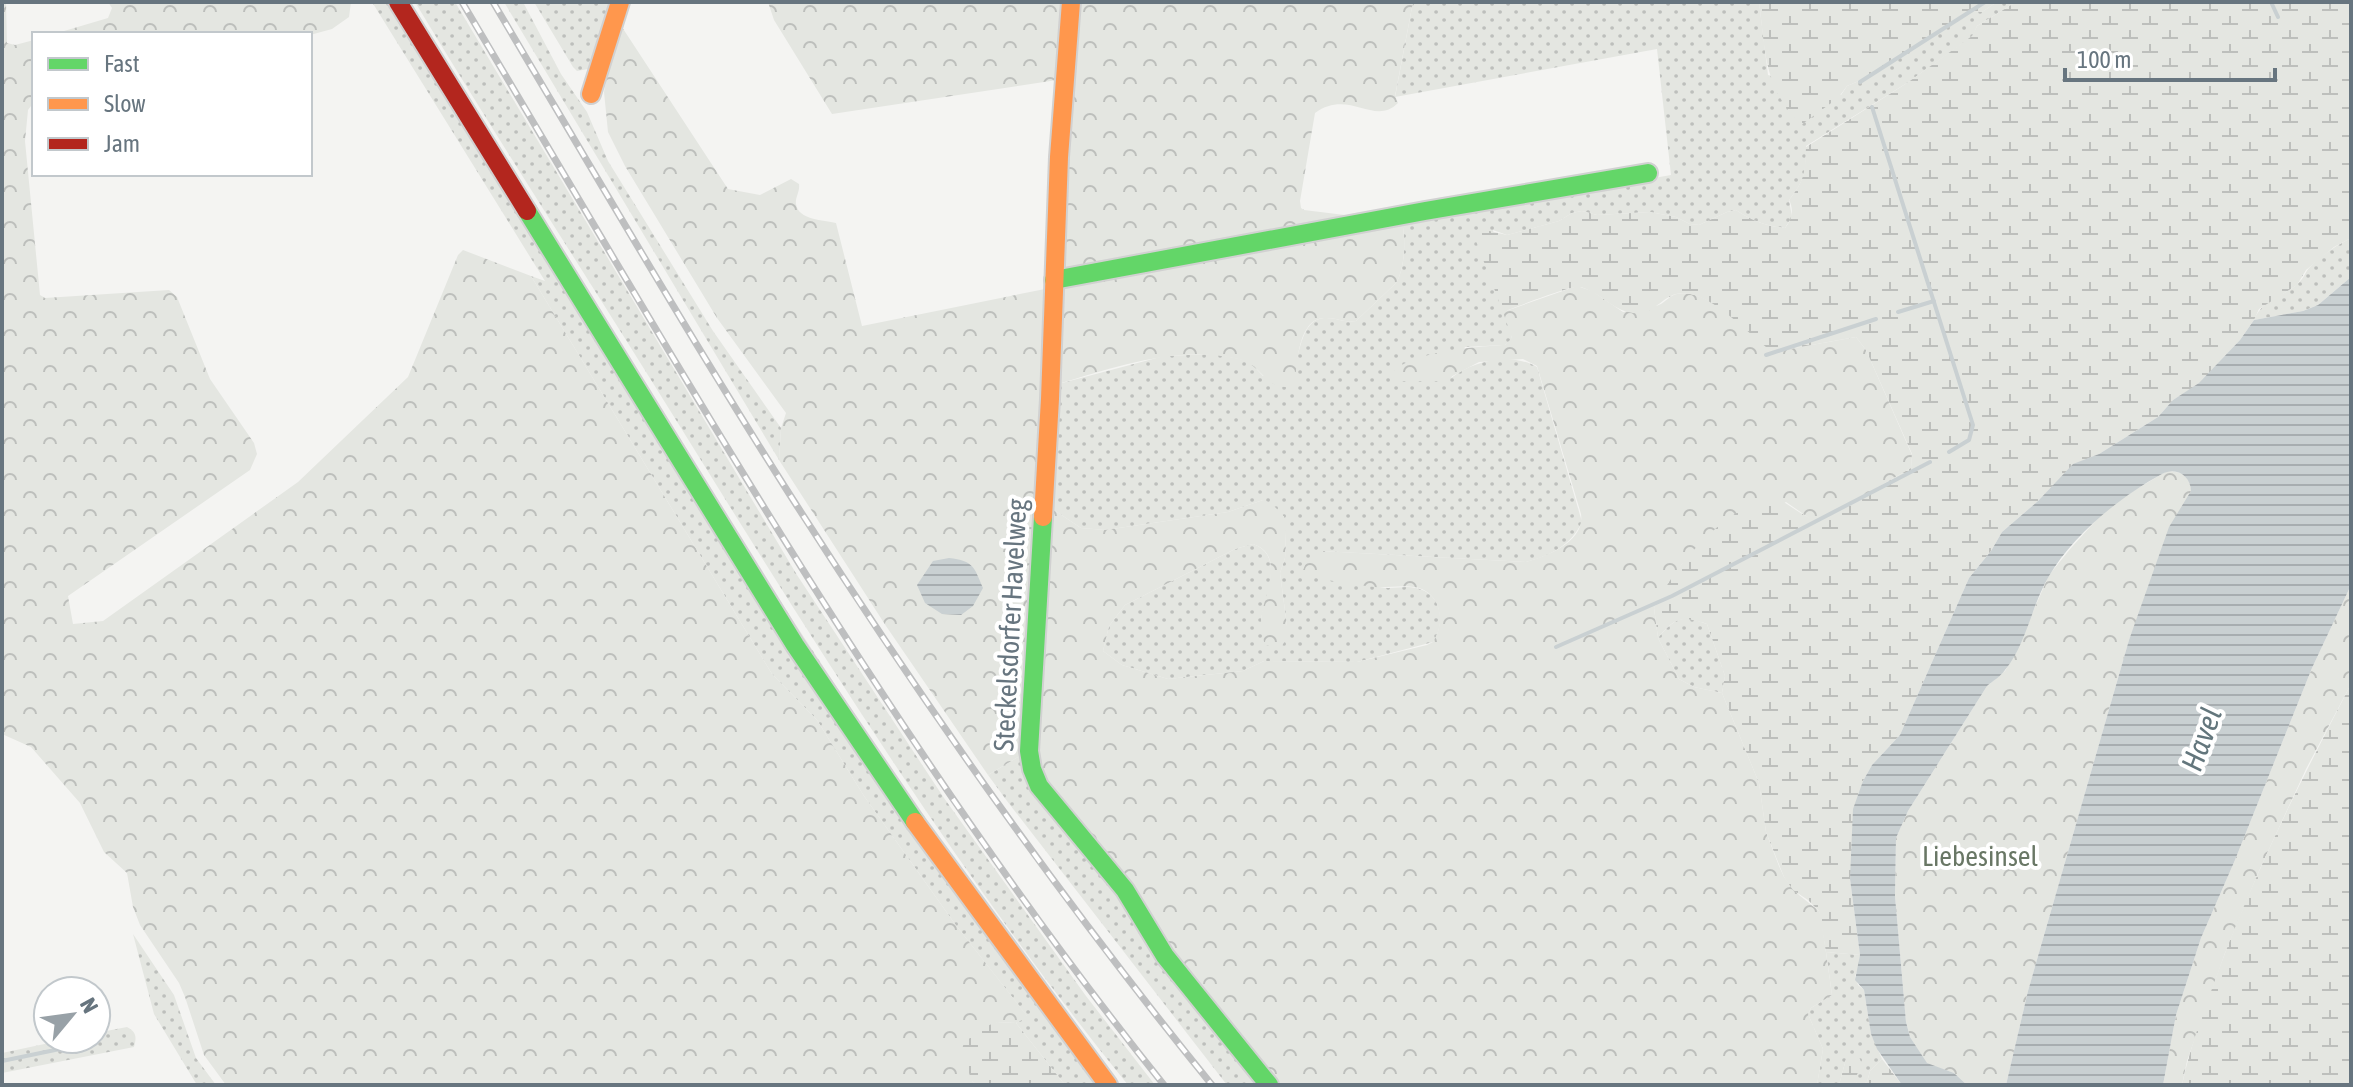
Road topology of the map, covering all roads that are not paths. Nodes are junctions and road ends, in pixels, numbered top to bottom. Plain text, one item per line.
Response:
1 (398, 2) edge
2 (620, 2) edge
3 (1071, 2) edge
4 (591, 94) dead end
5 (1648, 173) dead end
6 (1054, 280) junction
7 (1108, 1085) edge
8 (1269, 1085) edge

1 - 7 street
2 - 4 street
3 - 6 street, Steckelsdorfer Havelweg
5 - 6 street
6 - 8 street, Steckelsdorfer Havelweg

